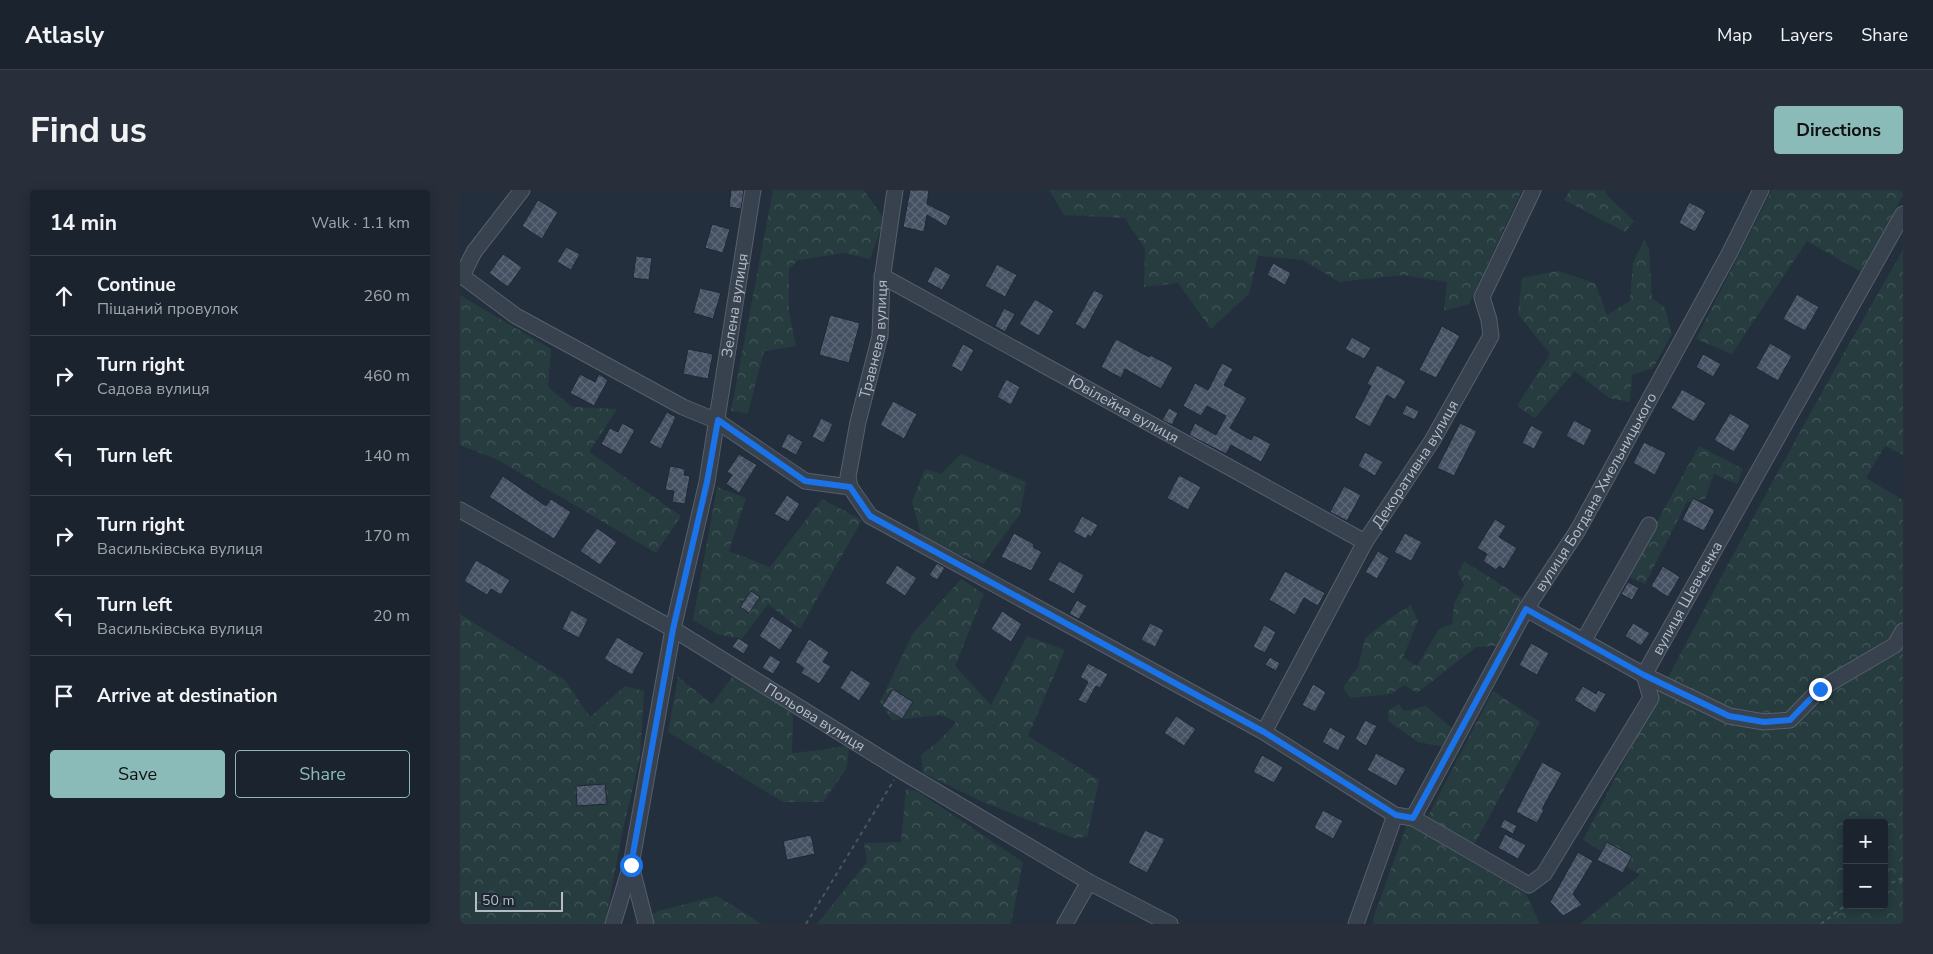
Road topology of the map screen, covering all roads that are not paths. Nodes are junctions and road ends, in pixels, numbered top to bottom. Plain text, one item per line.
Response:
1 (522, 190) edge
2 (754, 190) edge
3 (895, 190) edge
4 (1533, 190) edge
5 (1761, 190) edge
6 (1903, 214) edge
7 (882, 276) junction
8 (718, 420) junction
9 (850, 487) junction
10 (460, 510) edge
11 (1649, 525) dead end
12 (1365, 542) junction
13 (1526, 609) junction
14 (673, 629) junction
15 (1903, 631) edge
16 (1584, 640) junction
17 (1644, 675) junction
18 (1264, 732) junction
19 (1396, 815) junction
20 (1413, 818) junction
21 (631, 865) junction
22 (1089, 882) junction
23 (613, 924) edge
24 (646, 924) edge
25 (1065, 924) edge
26 (1170, 924) edge
27 (1356, 924) edge

1 - 8 street
2 - 8 street, Зелена вулиця
3 - 7 street, Травнева вулиця
4 - 12 street, Декоративна вулиця
5 - 13 street, вулиця Богдана Хмельницького
6 - 17 street, вулиця Шевченка
7 - 9 street, Травнева вулиця
7 - 12 street, Ювілейна вулиця
8 - 9 street
8 - 14 street, Зелена вулиця
9 - 18 street
10 - 14 street, Польова вулиця
11 - 16 street
12 - 18 street, Декоративна вулиця
13 - 16 street
13 - 20 street, вулиця Богдана Хмельницького
14 - 21 street, Зелена вулиця
14 - 22 street, Польова вулиця
15 - 17 street
16 - 17 street
17 - 20 street
18 - 19 street
19 - 20 street
19 - 27 street
21 - 23 street, Зелена вулиця
21 - 24 street
22 - 25 street
22 - 26 street, Польова вулиця

